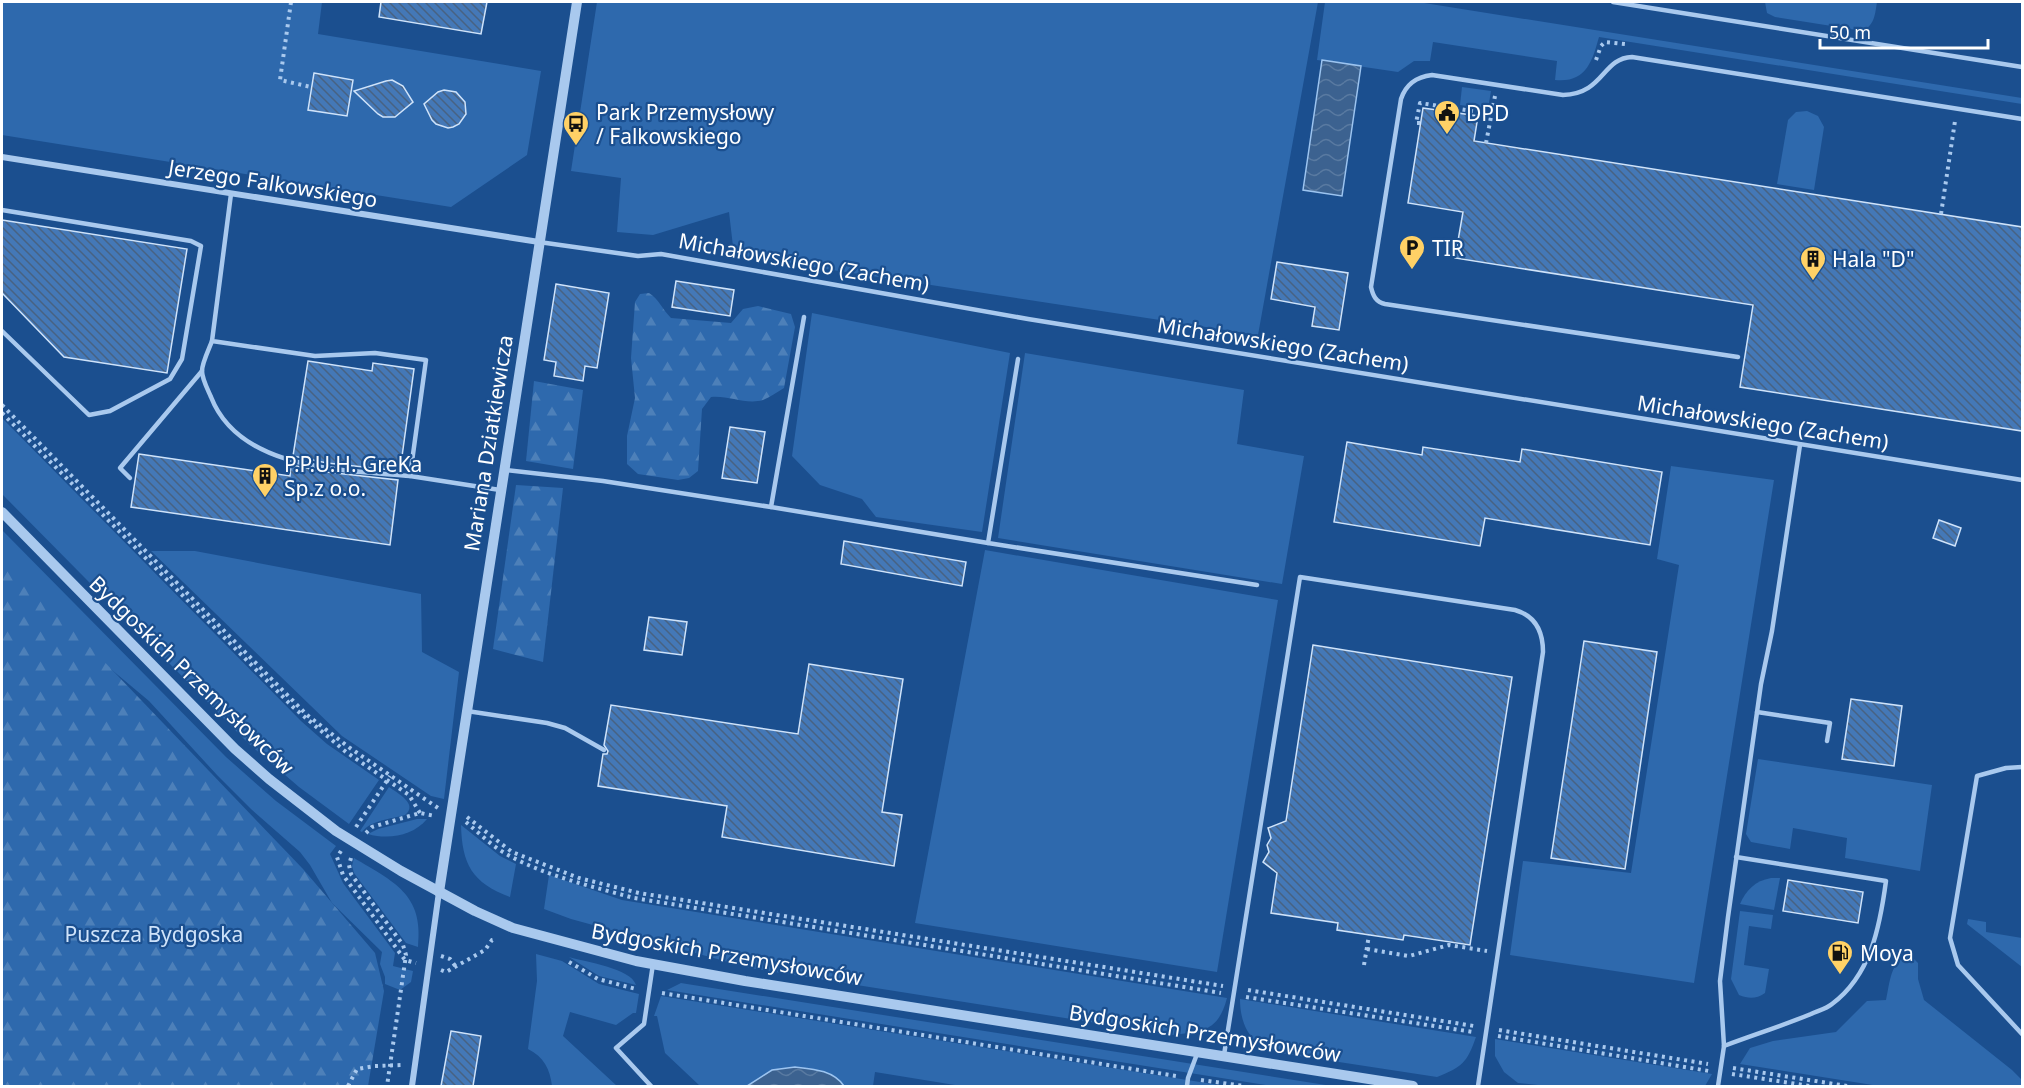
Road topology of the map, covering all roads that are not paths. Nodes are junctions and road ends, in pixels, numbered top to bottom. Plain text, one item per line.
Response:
1 (577, 2) edge
2 (1613, 2) edge
3 (2022, 67) edge
4 (2022, 119) edge
5 (2, 157) edge
6 (231, 194) junction
7 (2, 210) edge
8 (539, 242) junction
9 (804, 317) dead end
10 (2, 331) edge
11 (212, 341) junction
12 (1738, 357) dead end
13 (1018, 359) dead end
14 (202, 372) junction
15 (1800, 445) junction
16 (504, 470) junction
17 (410, 476) junction
18 (130, 477) dead end
19 (2022, 480) edge
20 (501, 490) junction
21 (771, 507) junction
22 (2, 512) edge
23 (988, 543) junction
24 (1257, 585) dead end
25 (467, 711) junction
26 (1757, 712) junction
27 (1827, 741) dead end
28 (604, 750) dead end
29 (2022, 767) edge
30 (1736, 857) junction
31 (439, 892) junction
32 (653, 964) junction
33 (2022, 1034) edge
34 (1724, 1046) junction
35 (1198, 1051) junction
36 (1224, 1055) junction
37 (412, 1086) edge
38 (651, 1086) edge
39 (1187, 1086) edge
40 (1413, 1086) edge
41 (1478, 1086) edge
42 (1718, 1086) edge

1 - 8 street, Mariana Dziatkiewicza
2 - 3 lane
4 - 12 lane
5 - 6 street, Jerzego Falkowskiego
6 - 8 street, Jerzego Falkowskiego
6 - 11 lane
7 - 10 lane
8 - 15 lane, Michałowskiego (Zachem)
8 - 16 street, Mariana Dziatkiewicza
9 - 21 lane
11 - 14 lane
11 - 17 lane
13 - 23 lane
14 - 17 lane
14 - 18 lane
15 - 19 lane, Michałowskiego (Zachem)
15 - 26 lane
16 - 20 street, Mariana Dziatkiewicza
16 - 21 lane
17 - 20 lane
20 - 25 street, Mariana Dziatkiewicza
21 - 23 lane
22 - 31 street, Bydgoskich Przemysłowców
23 - 24 lane
25 - 28 lane
25 - 31 street, Mariana Dziatkiewicza
26 - 27 lane
26 - 30 lane
29 - 33 lane
30 - 34 lane
30 - 34 lane
31 - 32 street, Bydgoskich Przemysłowców
31 - 37 street
32 - 35 street, Bydgoskich Przemysłowców
32 - 38 lane
34 - 42 lane
35 - 36 street, Bydgoskich Przemysłowców
35 - 39 lane
36 - 40 street, Bydgoskich Przemysłowców
36 - 41 lane

